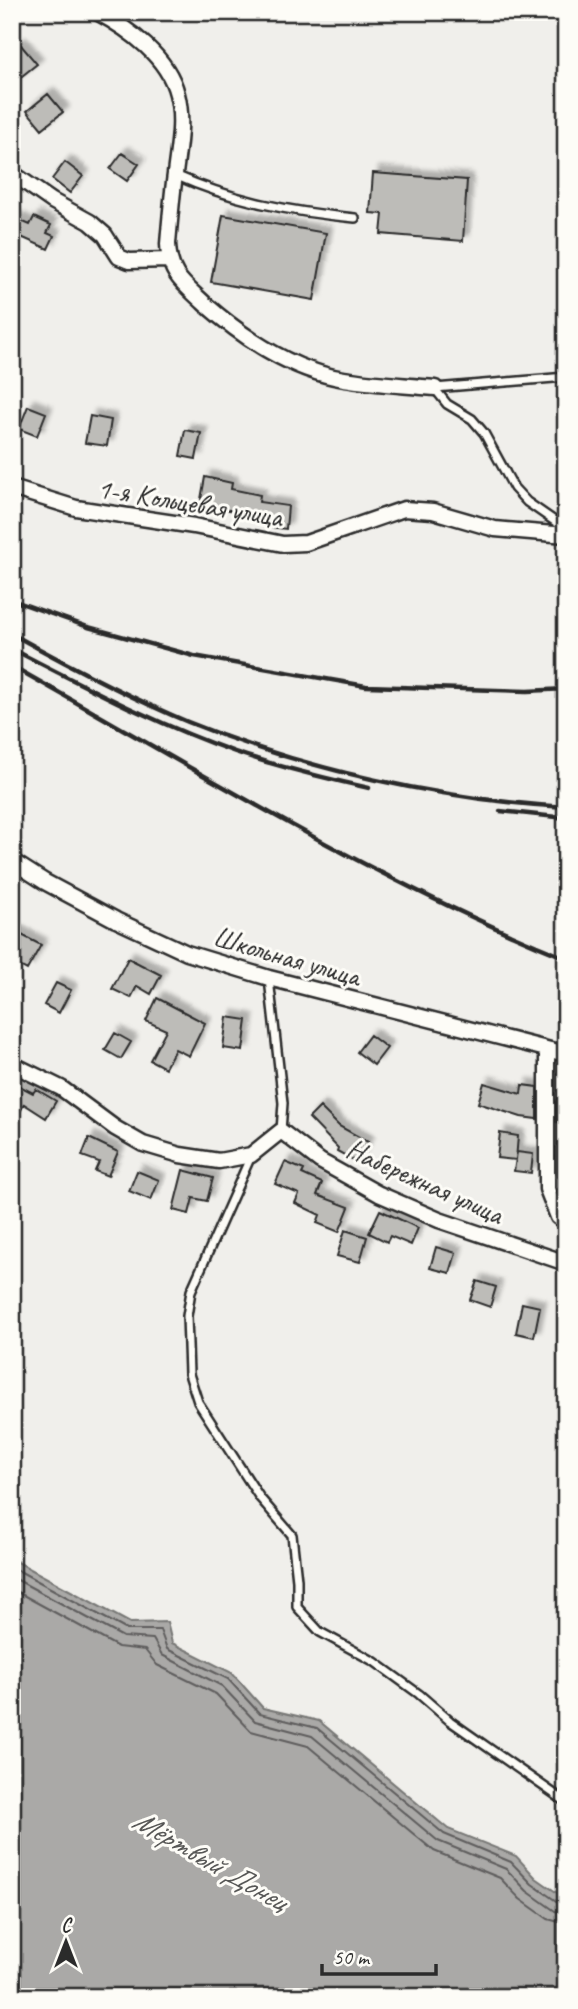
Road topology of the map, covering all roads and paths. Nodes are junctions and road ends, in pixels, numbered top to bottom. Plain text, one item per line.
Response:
1 (97, 12) edge
2 (12, 173) edge
3 (174, 175) junction
4 (355, 218) dead end
5 (169, 260) junction
6 (566, 377) edge
7 (435, 388) junction
8 (12, 488) edge
9 (566, 532) edge
10 (12, 861) edge
11 (269, 978) junction
12 (547, 1050) junction
13 (566, 1054) edge
14 (12, 1064) edge
15 (281, 1131) junction
16 (251, 1155) junction
17 (566, 1222) edge
18 (566, 1263) edge
19 (566, 1802) edge

1 - 3 street
2 - 5 street
3 - 4 lane
3 - 5 street
5 - 7 street
6 - 7 lane
7 - 9 lane
8 - 9 street, 1-я Кольцевая улица
10 - 11 street, Школьная улица
11 - 12 street, Школьная улица
11 - 15 lane
12 - 13 street, Школьная улица
12 - 17 street, Набережная улица
14 - 16 street
15 - 16 street
15 - 18 street, Набережная улица
16 - 19 lane

